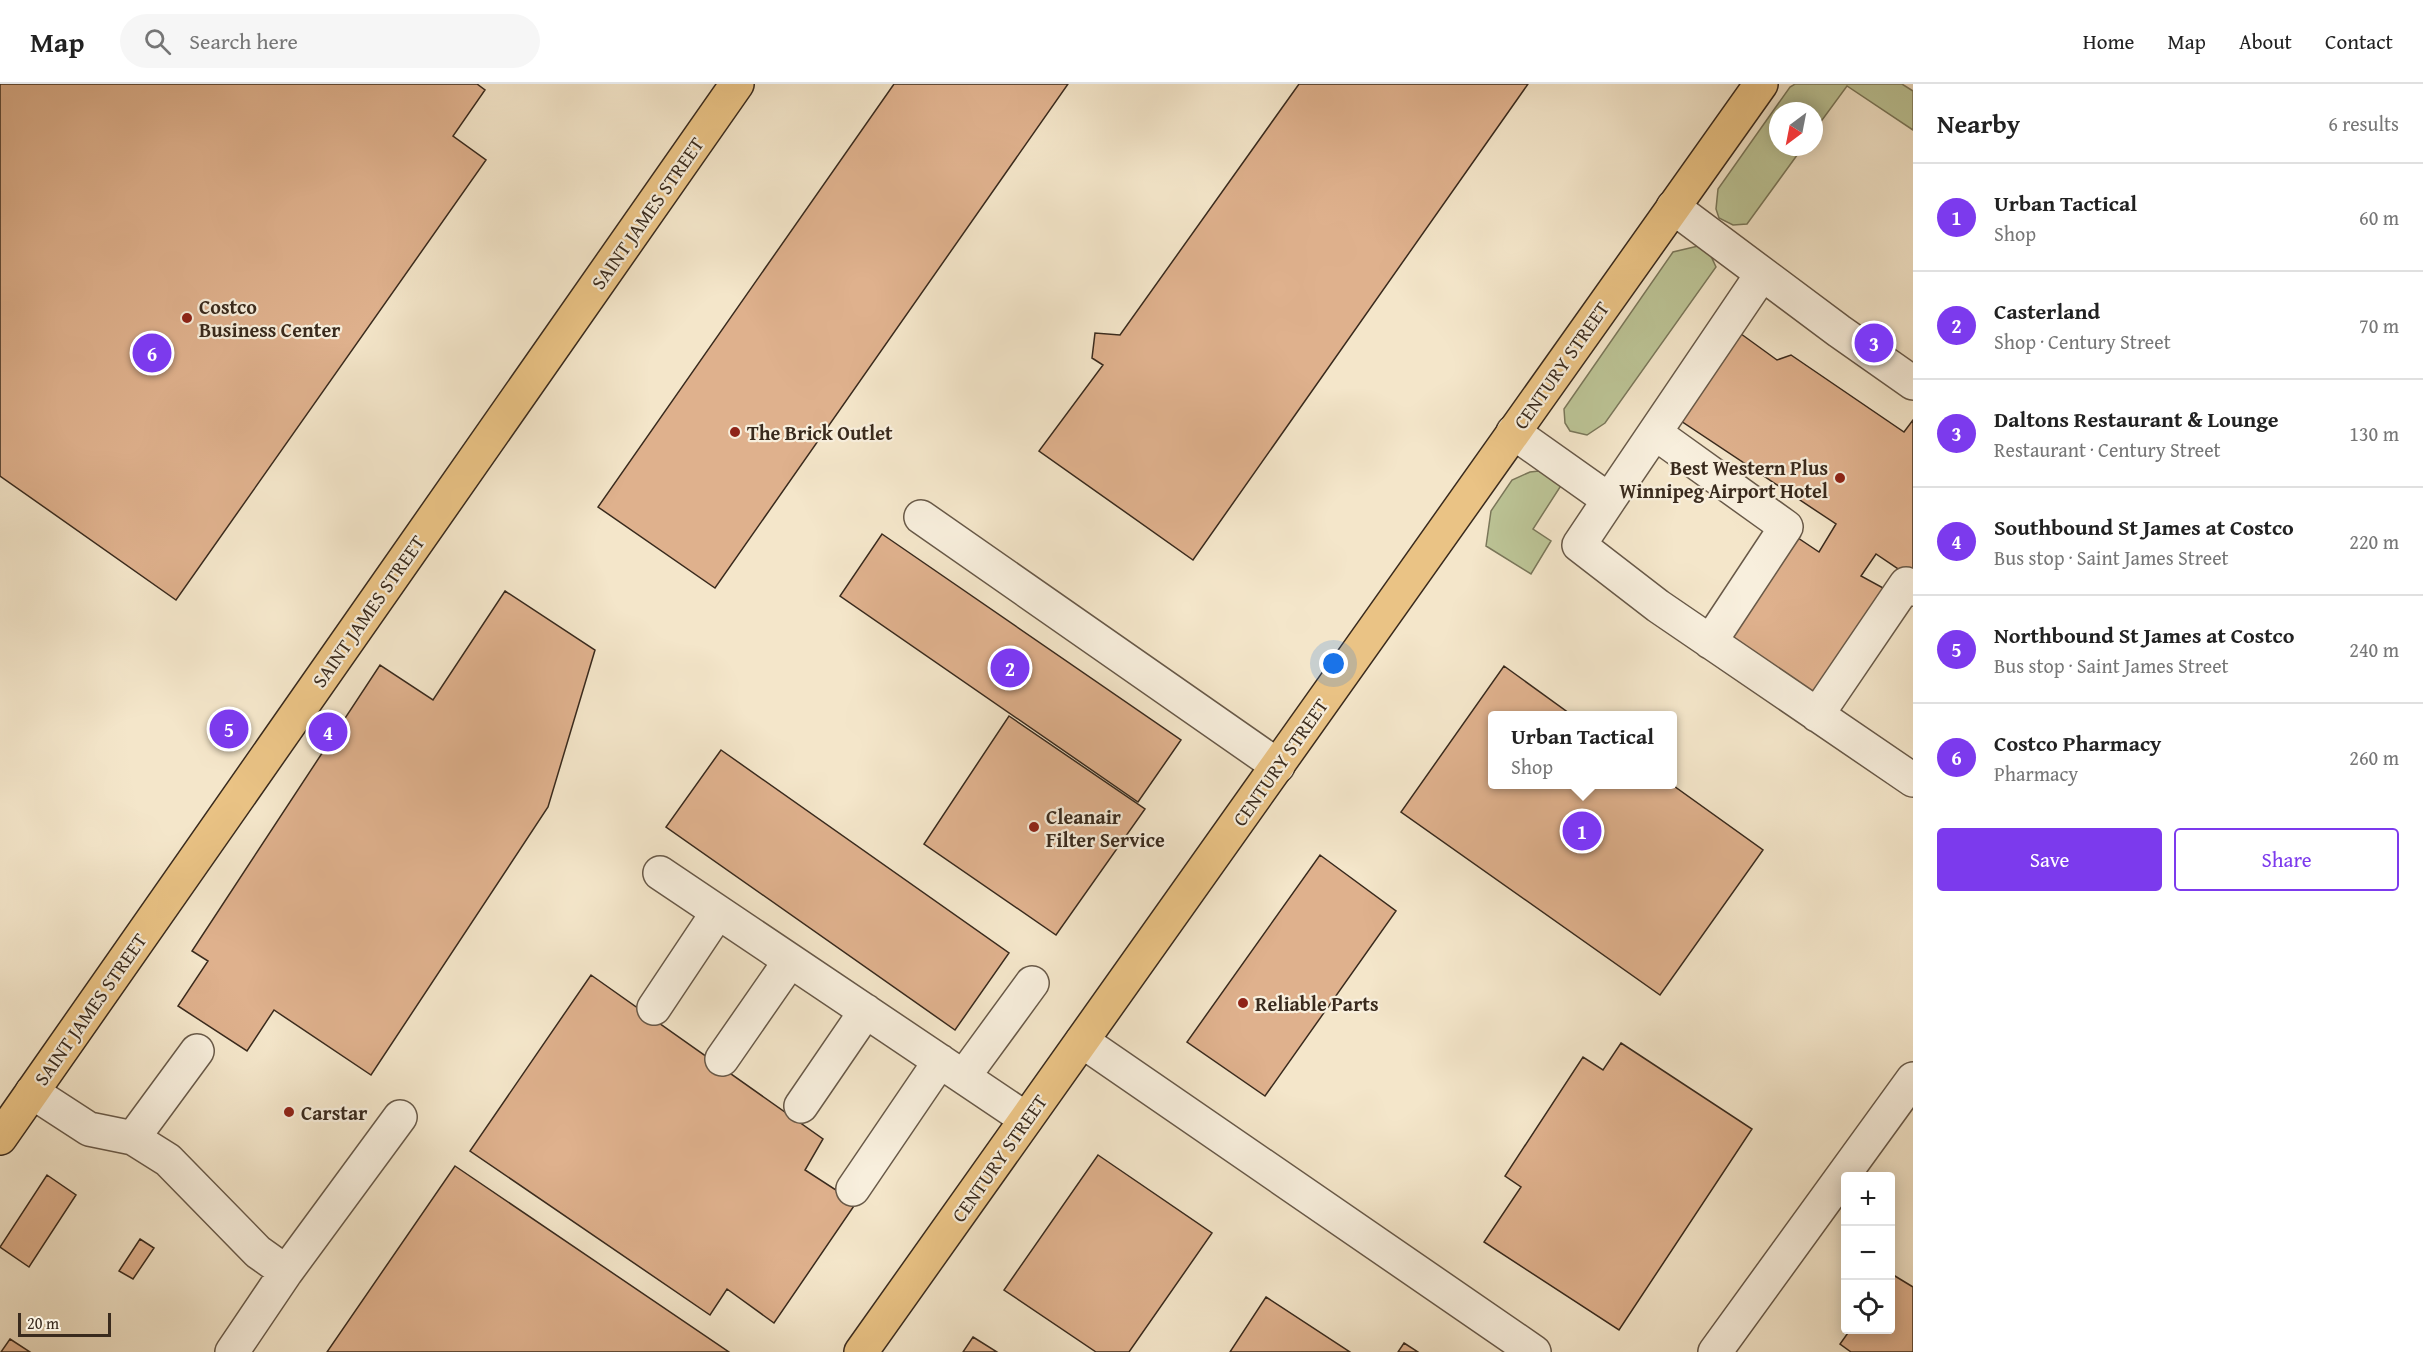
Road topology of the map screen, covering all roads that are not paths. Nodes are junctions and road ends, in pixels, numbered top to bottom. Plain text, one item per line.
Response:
1 (737, 84) edge
2 (1761, 84) edge
3 (1672, 207) junction
4 (1762, 274) junction
5 (1913, 383) edge
6 (1513, 432) junction
7 (1655, 433) junction
8 (1609, 500) junction
9 (921, 517) dead end
10 (1913, 589) edge
11 (1710, 642) junction
12 (1817, 715) junction
13 (1278, 766) junction
14 (1913, 780) edge
15 (660, 873) dead end
16 (718, 912) junction
17 (790, 961) junction
18 (1032, 983) dead end
19 (654, 1008) dead end
20 (866, 1011) junction
21 (1082, 1041) junction
22 (197, 1051) dead end
23 (722, 1059) dead end
24 (952, 1068) junction
25 (1913, 1079) edge
26 (32, 1092) junction
27 (801, 1106) dead end
28 (400, 1117) dead end
29 (1026, 1119) junction
30 (0, 1138) edge
31 (133, 1138) junction
32 (853, 1189) dead end
33 (286, 1272) junction
34 (231, 1352) edge
35 (861, 1352) edge
36 (1534, 1352) edge
37 (1715, 1352) edge

1 - 26 main road, SAINT JAMES STREET
2 - 3 main road, CENTURY STREET
3 - 4 street
3 - 6 main road, CENTURY STREET
4 - 5 street
4 - 7 street
6 - 8 street
6 - 13 main road, CENTURY STREET
7 - 8 street
7 - 11 street
8 - 11 street
9 - 13 street
10 - 12 street
11 - 12 street
12 - 14 street
13 - 21 main road, CENTURY STREET
15 - 16 street
16 - 17 street
16 - 19 street
17 - 20 street
17 - 23 street
18 - 24 street
20 - 24 street
20 - 27 street
21 - 29 main road, CENTURY STREET
21 - 36 street
22 - 31 street
24 - 29 street
24 - 32 street
25 - 37 street
26 - 30 main road, SAINT JAMES STREET
26 - 31 street
28 - 33 street
29 - 35 main road, CENTURY STREET
31 - 33 street
33 - 34 street

